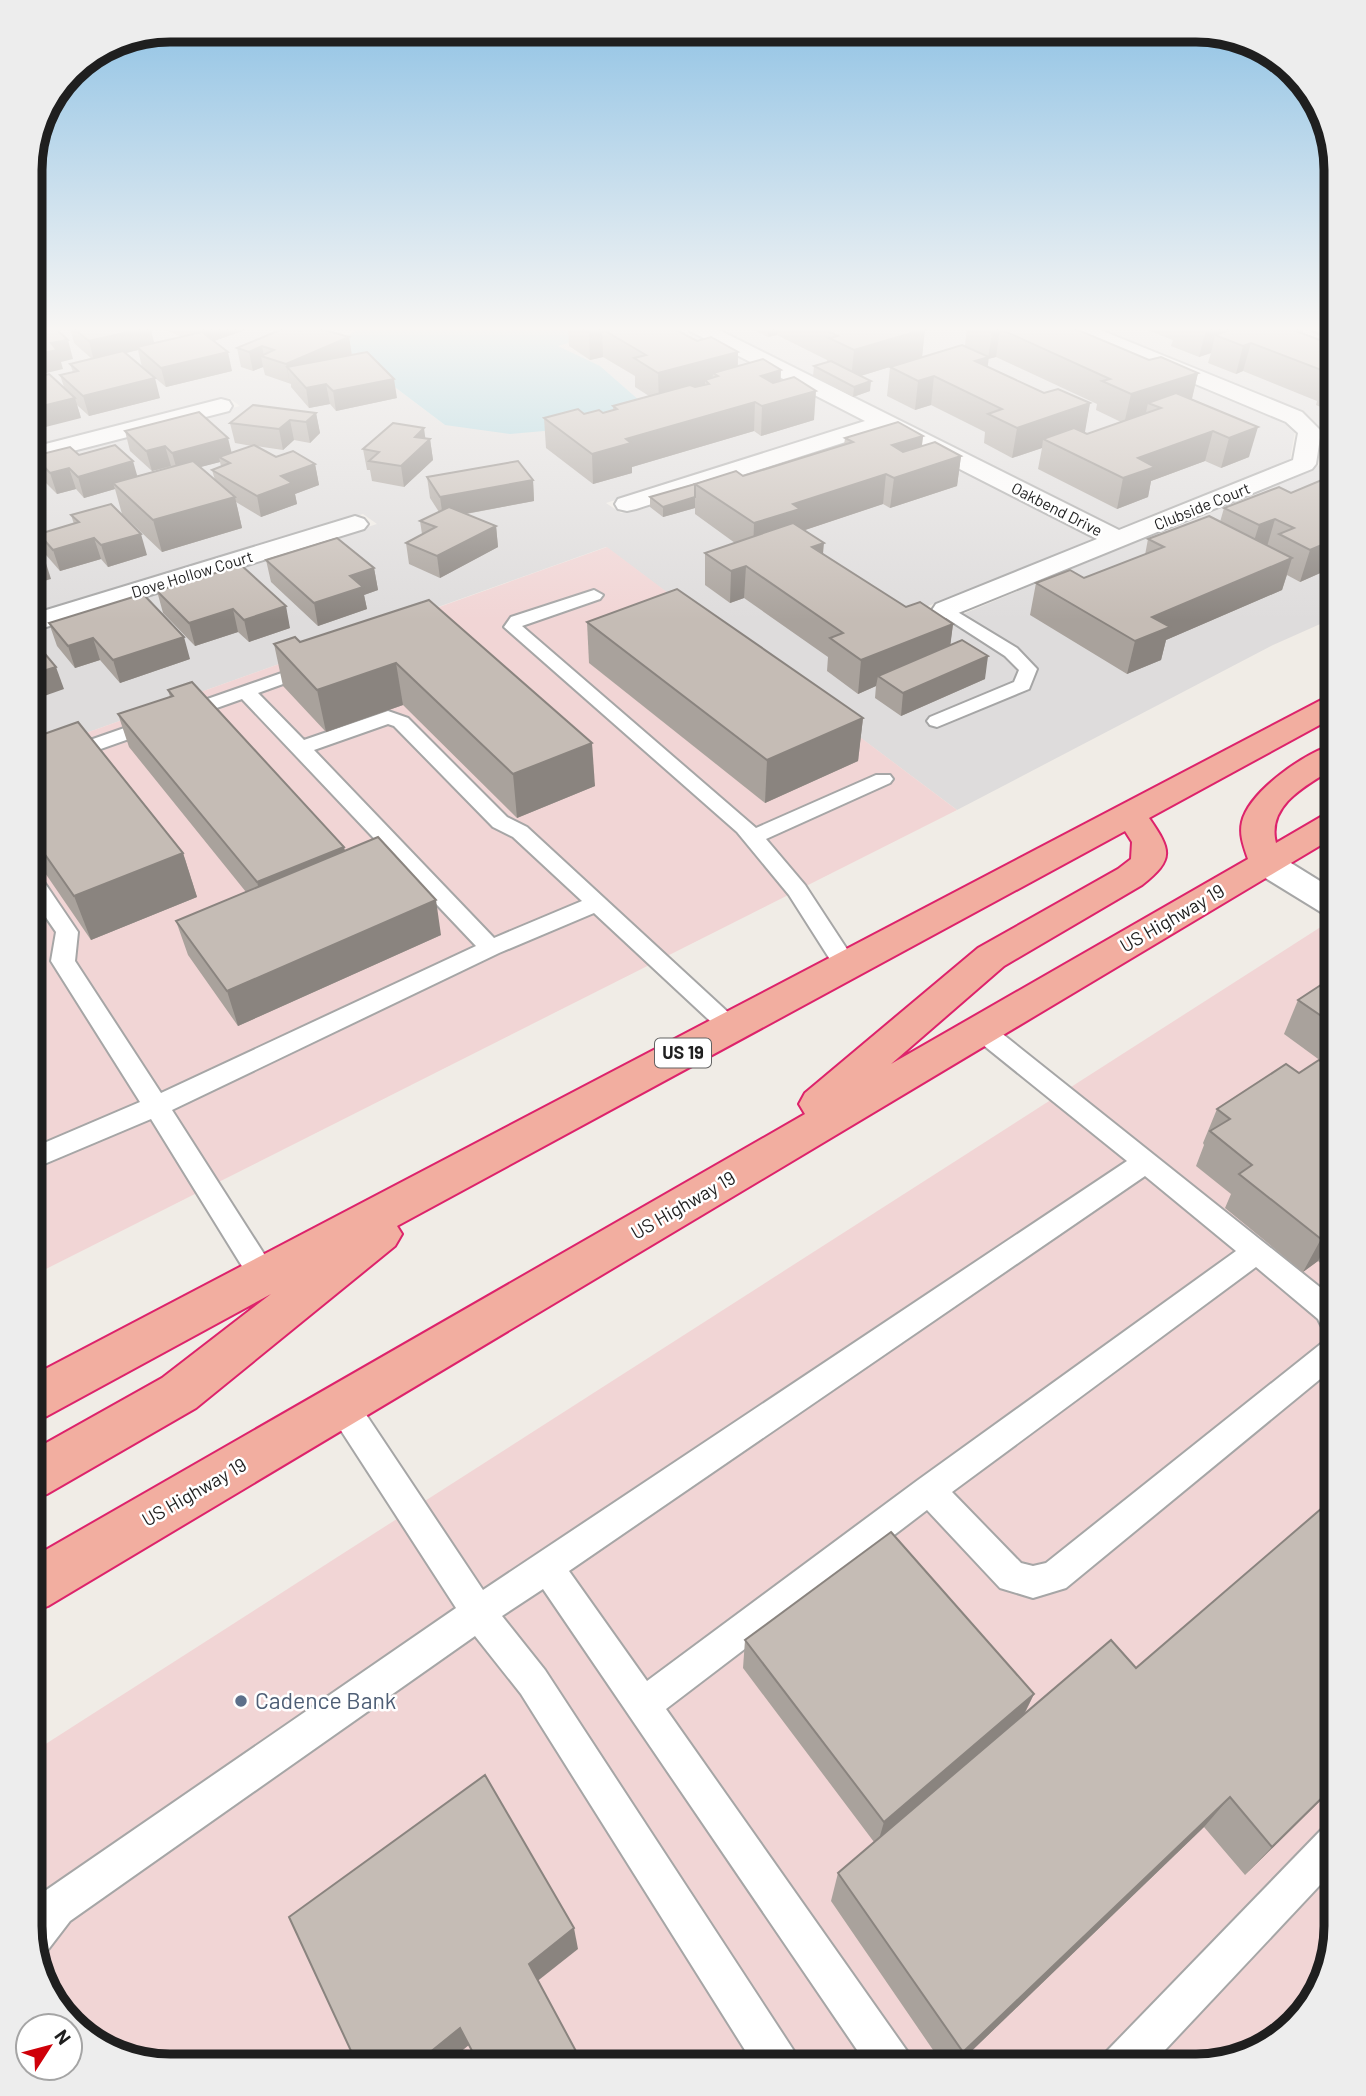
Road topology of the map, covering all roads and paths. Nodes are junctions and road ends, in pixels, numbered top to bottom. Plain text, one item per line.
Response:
1 (148, 425) edge
2 (876, 425) edge
3 (891, 425) edge
4 (1303, 425) edge
5 (42, 452) edge
6 (627, 503) dead end
7 (355, 524) dead end
8 (1118, 540) junction
9 (594, 595) dead end
10 (946, 610) joint
11 (42, 620) edge
12 (333, 660) edge
13 (245, 691) junction
14 (1324, 710) edge
15 (937, 721) dead end
16 (301, 748) junction
17 (1324, 761) edge
18 (42, 764) edge
19 (883, 779) dead end
20 (1130, 814) junction
21 (1324, 829) edge
22 (753, 838) junction
23 (1266, 863) junction
24 (42, 896) edge
25 (1324, 899) edge
26 (597, 903) junction
27 (491, 948) junction
28 (846, 966) junction
29 (732, 1027) junction
30 (981, 1030) junction
31 (156, 1106) junction
32 (42, 1155) edge
33 (1146, 1163) junction
34 (462, 1170) junction
35 (740, 1171) junction
36 (1256, 1252) junction
37 (263, 1276) junction
38 (1324, 1307) edge
39 (1324, 1359) edge
40 (42, 1395) edge
41 (342, 1405) junction
42 (42, 1471) edge
43 (929, 1490) junction
44 (547, 1567) junction
45 (42, 1581) edge
46 (478, 1613) junction
47 (642, 1706) junction
48 (1324, 1854) edge
49 (42, 1925) edge
50 (771, 2054) edge
51 (884, 2054) edge
52 (1133, 2054) edge

1 - 5 street
2 - 6 street
3 - 8 street, Oakbend Drive
4 - 8 street, Clubside Court
7 - 11 street, Dove Hollow Court
8 - 10 street, Clubside Court
9 - 22 lane
10 - 15 lane
12 - 13 lane
13 - 16 lane
13 - 18 lane
14 - 20 highway, US 19
16 - 26 lane
16 - 27 lane
17 - 23 highway
19 - 22 lane
20 - 28 highway, US 19
20 - 35 highway
21 - 23 highway, US Highway 19
22 - 28 lane
23 - 25 street
23 - 30 highway, US Highway 19
24 - 31 lane
26 - 27 lane
26 - 29 lane
27 - 31 lane
28 - 29 highway, US 19
29 - 34 highway, US 19
30 - 33 lane
30 - 35 highway, US Highway 19
31 - 32 lane
31 - 37 lane
33 - 36 lane
33 - 44 lane
34 - 37 highway, US 19
34 - 42 highway
35 - 41 highway, US Highway 19
36 - 38 lane
36 - 43 lane
37 - 40 highway, US 19
39 - 43 lane
41 - 45 highway, US Highway 19
41 - 46 lane
43 - 47 lane
44 - 46 lane
44 - 47 lane
46 - 49 lane
46 - 50 lane
47 - 51 lane
48 - 52 lane

